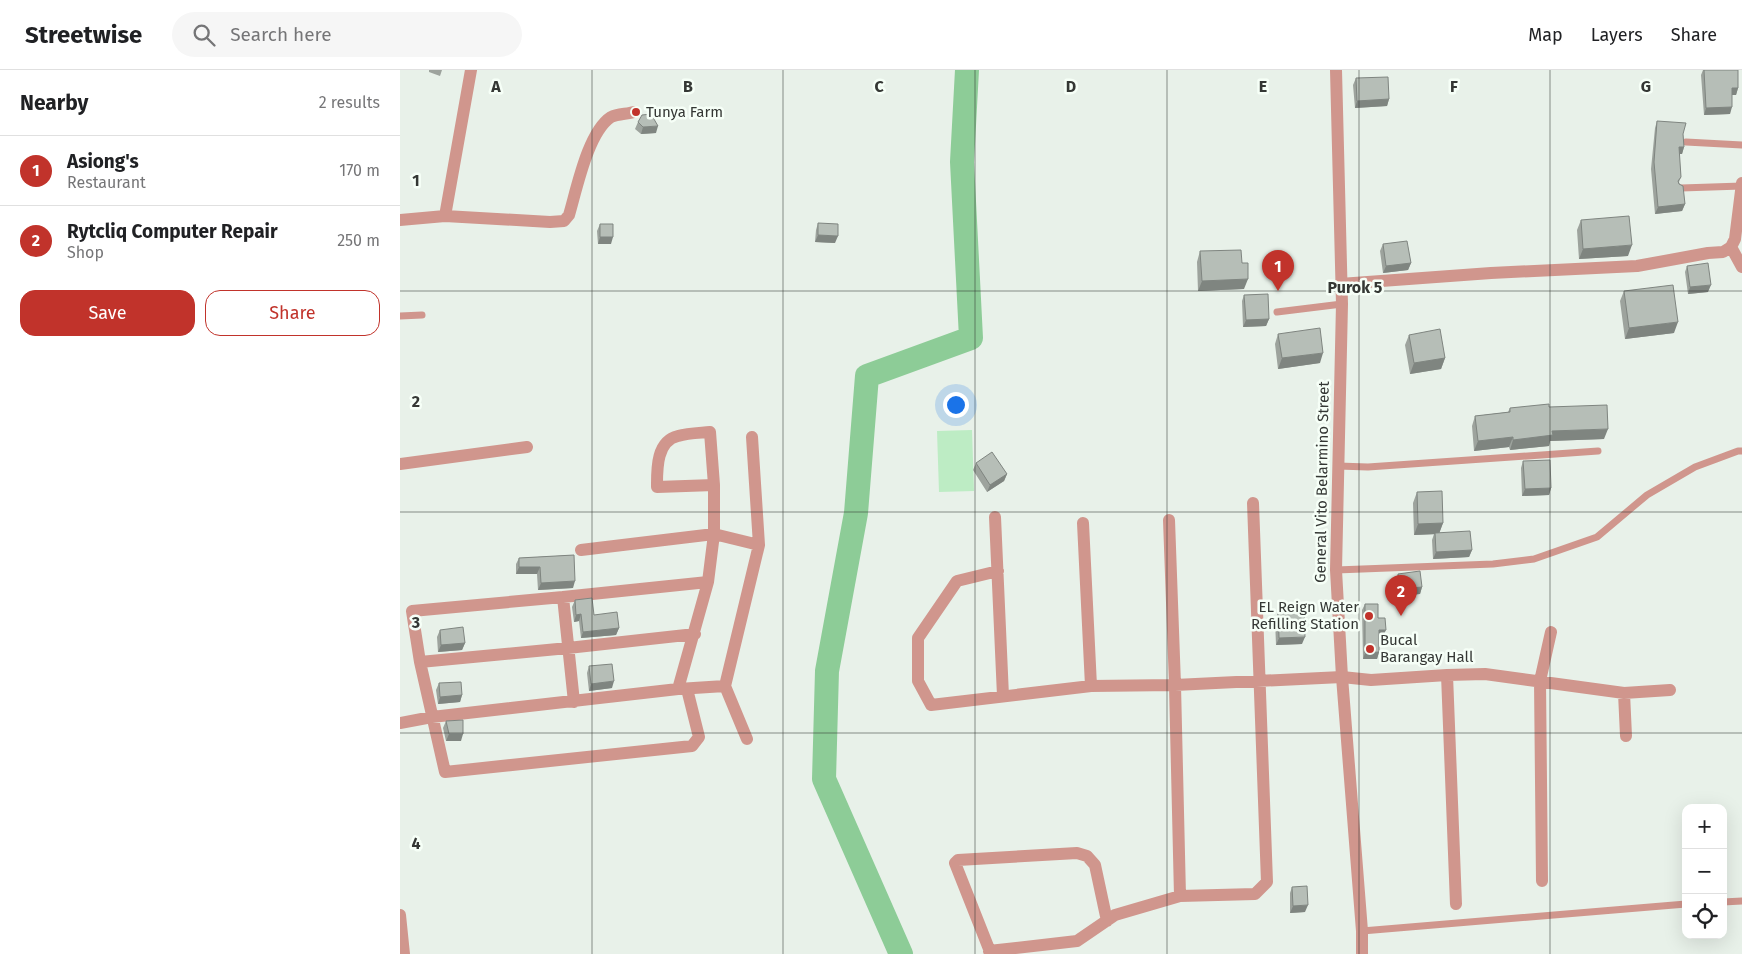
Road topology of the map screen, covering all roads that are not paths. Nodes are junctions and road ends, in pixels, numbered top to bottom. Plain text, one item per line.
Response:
1 (471, 70) edge
2 (1336, 70) edge
3 (634, 112) dead end
4 (1686, 142) edge
5 (1742, 145) edge
6 (1742, 184) edge
7 (1681, 188) edge
8 (445, 216) junction
9 (400, 220) edge
10 (1731, 247) junction
11 (1742, 268) edge
12 (1340, 284) junction
13 (1342, 304) junction
14 (1276, 312) dead end
15 (422, 315) dead end
16 (400, 316) edge
17 (752, 437) dead end
18 (527, 447) dead end
19 (1598, 450) dead end
20 (1742, 451) edge
21 (400, 464) edge
22 (1338, 466) junction
23 (714, 485) junction
24 (1253, 504) dead end
25 (995, 517) dead end
26 (1169, 520) dead end
27 (1083, 523) dead end
28 (714, 534) junction
29 (759, 545) junction
30 (581, 550) dead end
31 (1336, 570) junction
32 (998, 571) junction
33 (708, 582) junction
34 (563, 597) junction
35 (1551, 632) dead end
36 (695, 634) junction
37 (568, 648) junction
38 (420, 662) junction
39 (1447, 675) junction
40 (1342, 677) junction
41 (1260, 680) junction
42 (1540, 681) junction
43 (1175, 685) junction
44 (725, 686) junction
45 (1091, 686) junction
46 (683, 689) junction
47 (1670, 690) dead end
48 (1624, 693) junction
49 (1003, 696) junction
50 (574, 702) junction
51 (432, 717) junction
52 (400, 723) edge
53 (1626, 736) dead end
54 (747, 739) dead end
55 (1542, 881) dead end
56 (1180, 896) junction
57 (1742, 901) edge
58 (1727, 902) edge
59 (1456, 904) dead end
60 (1682, 904) edge
61 (400, 914) edge
62 (1107, 920) junction
63 (1362, 931) junction
64 (1078, 948) edge
65 (990, 953) edge
66 (404, 954) edge
67 (1362, 954) edge

1 - 8 street
2 - 12 street, General Vito Belarmino Street
3 - 8 street
4 - 5 lane
6 - 7 lane
6 - 10 street
8 - 9 street
10 - 11 street
10 - 12 street
12 - 13 street, General Vito Belarmino Street
13 - 14 lane
13 - 22 street, General Vito Belarmino Street
15 - 16 lane
17 - 29 street
18 - 21 street
19 - 22 lane
20 - 31 lane
22 - 31 street, General Vito Belarmino Street
23 - 23 street
23 - 28 street
24 - 41 street
25 - 32 street
26 - 43 street
27 - 45 street
28 - 29 street
28 - 30 street
28 - 33 street
29 - 44 street
31 - 40 street, General Vito Belarmino Street
32 - 49 street
32 - 49 street
33 - 34 street
33 - 36 street
34 - 37 street
34 - 38 street
35 - 42 street
36 - 37 street
36 - 46 street
37 - 38 street
37 - 50 street
38 - 51 street
39 - 40 street
39 - 42 street
39 - 59 street
40 - 41 street
40 - 63 street, General Vito Belarmino Street
41 - 43 street
41 - 56 street
42 - 48 street
42 - 55 street
43 - 45 street
43 - 56 street
44 - 46 street
44 - 54 street
45 - 49 street
46 - 50 street
46 - 51 street
47 - 48 street
48 - 53 street
50 - 51 street
51 - 52 street
56 - 62 street
57 - 58 lane
60 - 63 lane
61 - 66 street
62 - 64 street
62 - 65 street
63 - 67 street, General Vito Belarmino Street
64 - 65 street

